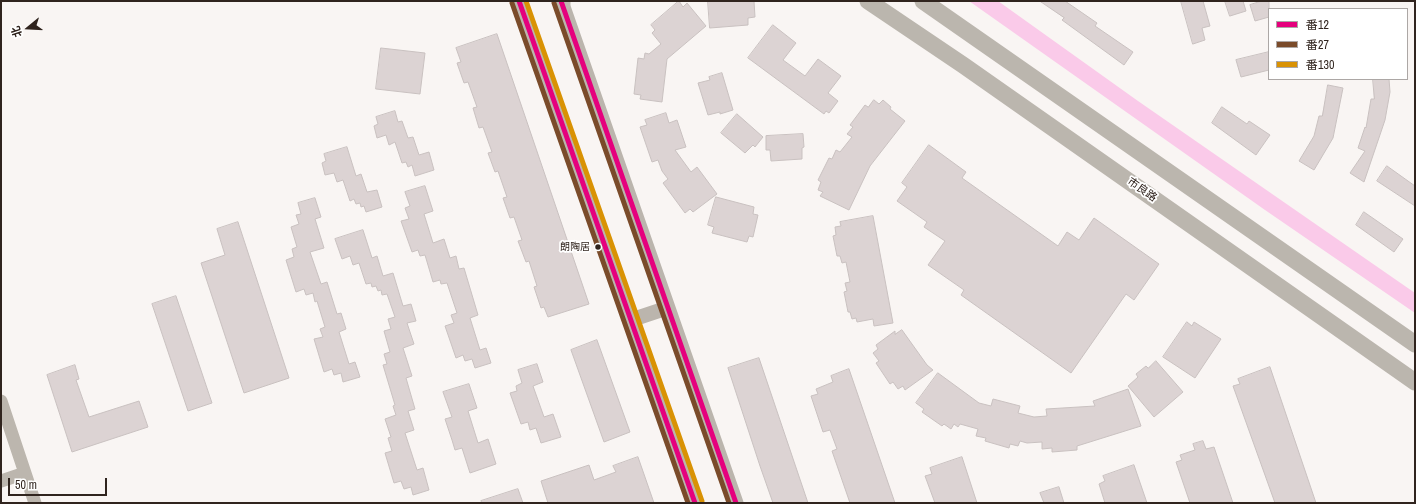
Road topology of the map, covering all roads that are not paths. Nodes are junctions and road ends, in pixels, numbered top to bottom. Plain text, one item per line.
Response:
1 (519, 1) edge
2 (868, 1) edge
3 (923, 1) edge
4 (562, 2) edge
5 (667, 308) junction
6 (631, 320) junction
7 (1415, 344) edge
8 (1415, 382) edge
9 (1, 401) edge
10 (25, 473) junction
11 (1, 481) edge
12 (35, 503) edge
13 (696, 503) edge
14 (736, 503) edge

1 - 6 main road
2 - 8 highway, 市良路
3 - 7 highway
4 - 5 main road
5 - 6 main road
5 - 14 main road
6 - 13 main road
9 - 10 street
10 - 11 street
10 - 12 street

